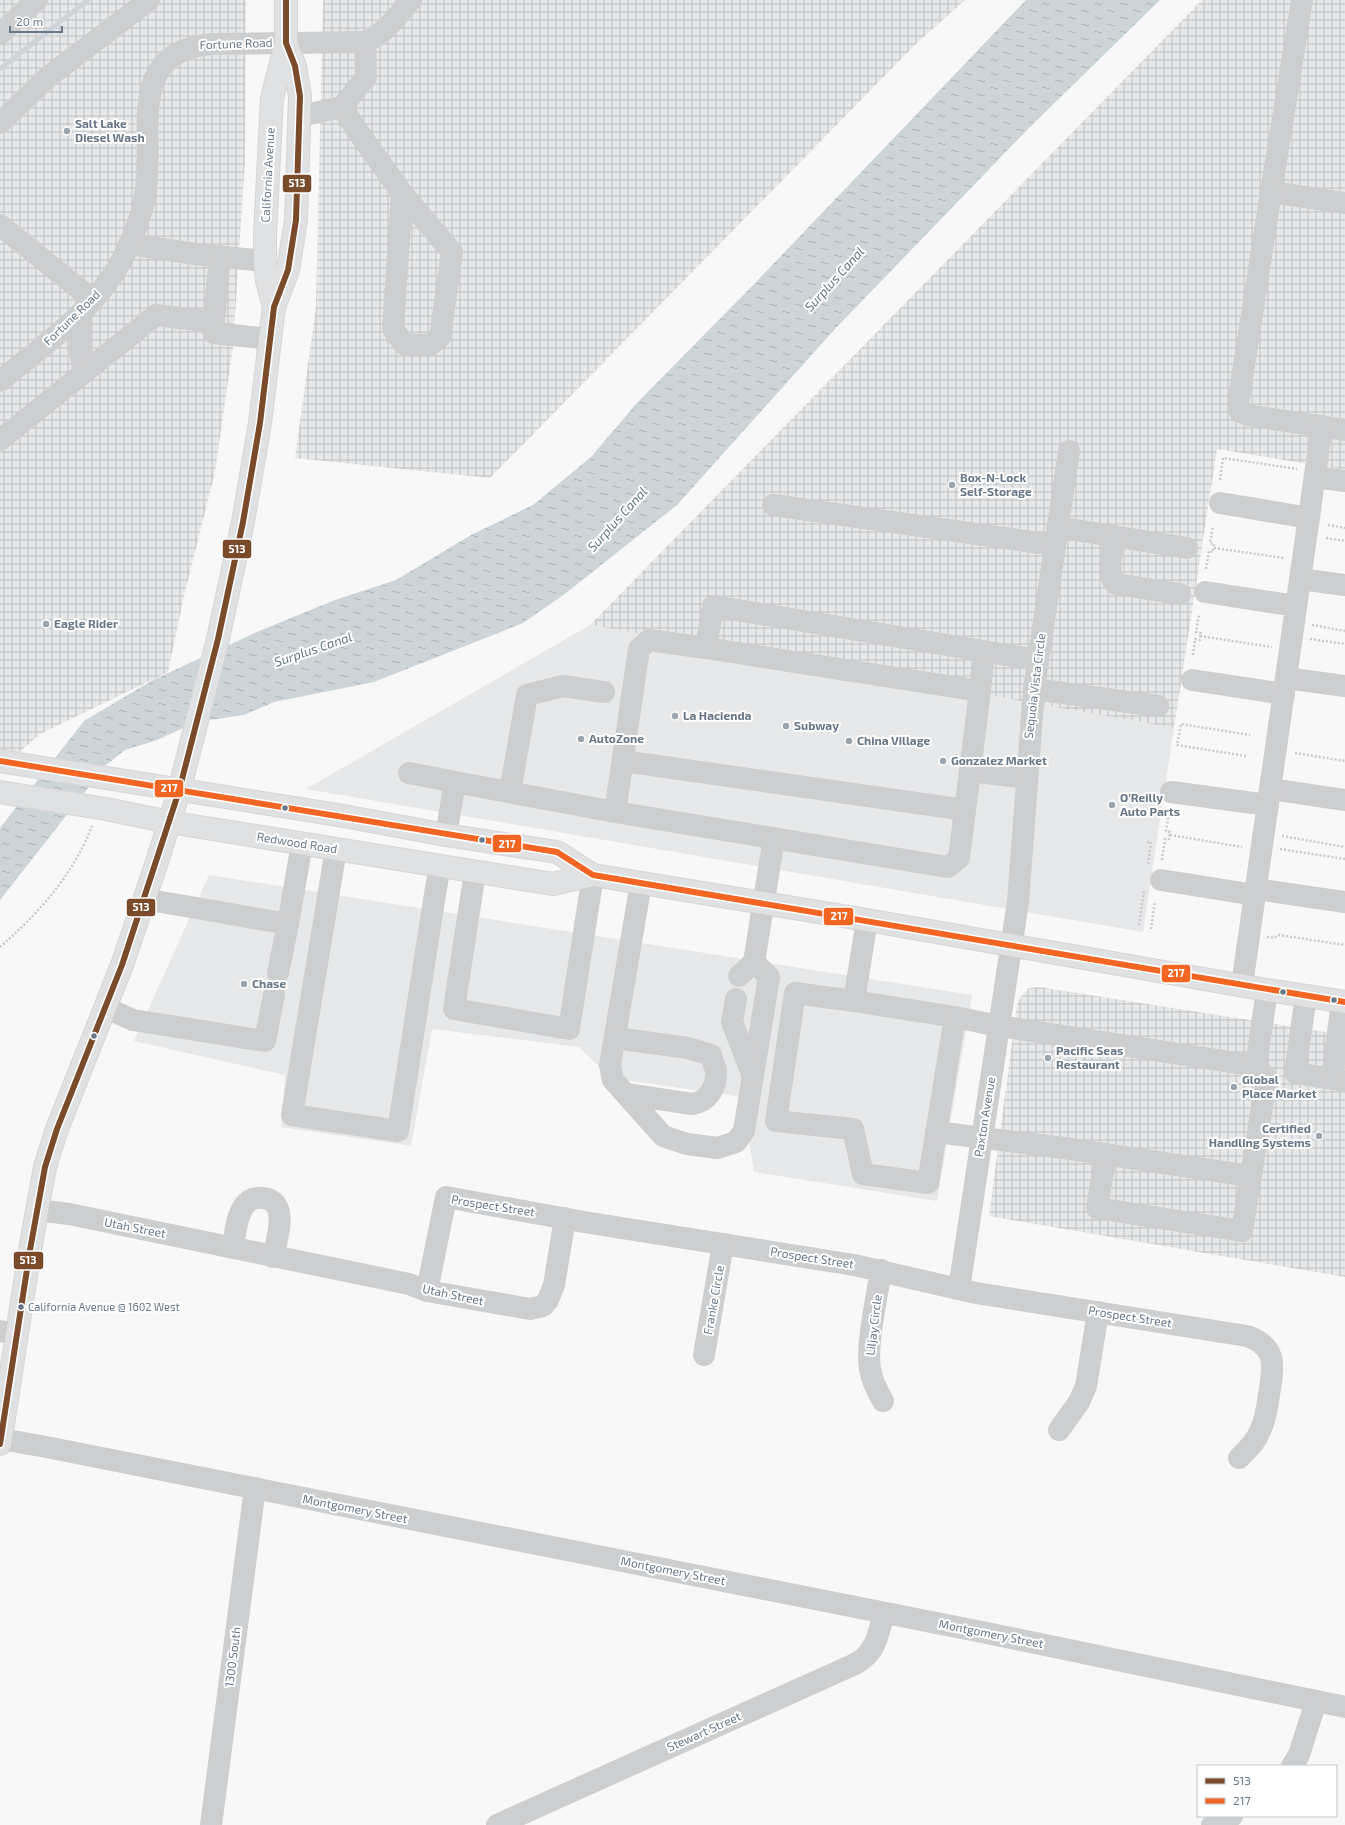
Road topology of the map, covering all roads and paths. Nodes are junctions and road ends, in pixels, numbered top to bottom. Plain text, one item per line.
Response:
1 (37, 0) edge
2 (149, 0) edge
3 (286, 0) edge
4 (411, 0) edge
5 (1302, 0) edge
6 (0, 34) edge
7 (365, 42) junction
8 (286, 43) junction
9 (342, 107) junction
10 (300, 116) junction
11 (0, 123) edge
12 (1271, 192) junction
13 (402, 193) junction
14 (1345, 203) edge
15 (0, 225) edge
16 (129, 244) junction
17 (220, 256) junction
18 (265, 261) junction
19 (87, 306) junction
20 (274, 307) junction
21 (213, 322) junction
22 (270, 339) junction
23 (84, 372) junction
24 (0, 381) edge
25 (1322, 426) junction
26 (1345, 430) edge
27 (0, 440) edge
28 (1069, 451) dead end
29 (1308, 473) junction
30 (1220, 480) dead end
31 (1345, 482) edge
32 (1220, 503) dead end
33 (773, 505) dead end
34 (1317, 521) junction
35 (1213, 526) dead end
36 (1345, 528) edge
37 (1056, 536) junction
38 (1115, 536) junction
39 (1323, 538) dead end
40 (1345, 541) edge
41 (1187, 548) dead end
42 (1214, 548) junction
43 (1286, 559) dead end
44 (1206, 569) dead end
45 (1300, 579) junction
46 (1345, 585) edge
47 (1205, 592) dead end
48 (1180, 594) dead end
49 (1296, 606) junction
50 (1199, 614) dead end
51 (1310, 625) dead end
52 (1345, 631) edge
53 (1200, 636) junction
54 (1308, 638) dead end
55 (1345, 644) edge
56 (1272, 647) dead end
57 (706, 648) junction
58 (984, 652) junction
59 (1193, 655) dead end
60 (1037, 660) junction
61 (1192, 680) dead end
62 (1285, 686) junction
63 (1345, 686) edge
64 (1034, 689) junction
65 (980, 691) junction
66 (604, 692) dead end
67 (1158, 706) dead end
68 (1250, 735) dead end
69 (1290, 752) dead end
70 (1246, 756) dead end
71 (623, 761) junction
72 (1345, 761) edge
73 (6, 762) edge
74 (970, 771) junction
75 (409, 773) dead end
76 (1026, 778) junction
77 (455, 782) junction
78 (179, 790) junction
79 (0, 792) edge
80 (510, 792) junction
81 (1171, 792) dead end
82 (1269, 797) junction
83 (1345, 800) edge
84 (95, 807) junction
85 (965, 810) junction
86 (615, 812) junction
87 (1169, 813) dead end
88 (170, 822) junction
89 (446, 835) junction
90 (1170, 836) junction
91 (1278, 836) dead end
92 (774, 838) junction
93 (302, 844) junction
94 (1345, 846) edge
95 (1242, 847) dead end
96 (1276, 848) dead end
97 (336, 849) junction
98 (1345, 859) edge
99 (440, 866) junction
100 (1161, 870) joint
101 (475, 872) junction
102 (593, 875) junction
103 (641, 883) junction
104 (1255, 892) junction
105 (144, 899) junction
106 (1155, 901) dead end
107 (1345, 902) edge
108 (763, 903) junction
109 (867, 920) junction
110 (288, 924) junction
111 (1151, 929) dead end
112 (1262, 936) dead end
113 (1345, 945) edge
114 (1012, 946) junction
115 (0, 947) edge
116 (278, 973) dead end
117 (1242, 985) junction
118 (1267, 990) junction
119 (274, 996) dead end
120 (1306, 996) junction
121 (736, 999) dead end
122 (854, 1001) junction
123 (1344, 1001) edge
124 (106, 1008) junction
125 (954, 1017) junction
126 (1000, 1026) junction
127 (615, 1038) junction
128 (1256, 1066) junction
129 (753, 1075) junction
130 (1338, 1080) edge
131 (626, 1094) junction
132 (936, 1132) junction
133 (982, 1138) junction
134 (1106, 1154) junction
135 (1250, 1176) junction
136 (37, 1210) junction
137 (565, 1218) junction
138 (723, 1244) junction
139 (232, 1248) junction
140 (274, 1257) junction
141 (881, 1270) junction
142 (959, 1289) junction
143 (428, 1290) junction
144 (1098, 1312) junction
145 (8, 1332) edge
146 (704, 1355) dead end
147 (883, 1401) dead end
148 (1059, 1430) dead end
149 (0, 1442) edge
150 (1239, 1458) dead end
151 (254, 1488) junction
152 (884, 1614) junction
153 (1316, 1701) junction
154 (1345, 1707) edge
155 (1293, 1765) edge
156 (1230, 1817) edge
157 (211, 1825) edge
158 (497, 1825) edge
159 (1212, 1825) edge

1 - 6 street
2 - 11 street
3 - 8 main road, California Avenue
4 - 7 street
5 - 12 street
7 - 8 street, Fortune Road
7 - 9 street
8 - 10 main road, California Avenue
8 - 16 street, Fortune Road
8 - 18 main road, California Avenue
9 - 10 street
9 - 13 street
10 - 20 main road, California Avenue
12 - 14 street
12 - 25 street
13 - 13 street
15 - 19 street
16 - 17 street
16 - 19 street, Fortune Road
17 - 18 street
17 - 21 street
18 - 20 main road, California Avenue
19 - 23 street
19 - 24 street, Fortune Road
20 - 22 main road, California Avenue
21 - 22 street
21 - 23 street
22 - 78 main road, California Avenue
23 - 27 street
25 - 26 street
25 - 29 street
28 - 37 street, Sequoia Vista Circle
29 - 30 path
29 - 31 street
29 - 34 street
32 - 34 street
33 - 37 street
34 - 36 path
34 - 45 street
35 - 42 path
37 - 38 street
37 - 60 street, Sequoia Vista Circle
38 - 41 street
38 - 48 street
39 - 40 path
42 - 43 path
42 - 44 path
45 - 46 street
45 - 49 street
47 - 49 street
49 - 62 street
50 - 53 path
51 - 52 path
53 - 56 path
53 - 59 path
54 - 55 path
57 - 58 street
57 - 65 street
57 - 71 street
58 - 60 street
58 - 65 street
60 - 64 street, Sequoia Vista Circle
61 - 62 street
62 - 63 street
62 - 82 street
64 - 67 street
64 - 76 street, Sequoia Vista Circle
65 - 74 street
66 - 80 street
68 - 70 path
69 - 72 path
71 - 85 street
71 - 86 street
73 - 78 main road, Redwood Road
74 - 76 street
74 - 85 street
75 - 77 street
76 - 114 street, Sequoia Vista Circle
77 - 80 street
77 - 89 street
78 - 88 main road, California Avenue
78 - 89 main road, Redwood Road
79 - 84 main road, Redwood Road
80 - 86 street
81 - 82 street
82 - 83 street
82 - 104 street
84 - 88 main road, Redwood Road
84 - 115 path
85 - 92 street
86 - 92 street
87 - 90 path
88 - 93 main road, Redwood Road
88 - 105 main road, California Avenue
89 - 102 main road, Redwood Road
90 - 95 path
90 - 100 path
91 - 94 path
92 - 108 street
93 - 97 main road, Redwood Road
93 - 110 street
96 - 98 path
97 - 99 main road, Redwood Road
97 - 99 street
99 - 101 main road, Redwood Road
100 - 104 street
101 - 102 main road, Redwood Road
101 - 102 street
102 - 103 main road, Redwood Road
103 - 108 main road, Redwood Road
103 - 127 street
104 - 107 street
104 - 117 street
105 - 110 street
105 - 124 main road, California Avenue
106 - 111 path
108 - 109 main road, Redwood Road
108 - 129 street
109 - 114 main road, Redwood Road
109 - 122 street
110 - 116 street
112 - 113 path
114 - 117 main road, Redwood Road
114 - 126 street, Paxton Avenue
117 - 118 main road, Redwood Road
118 - 120 main road, Redwood Road
118 - 128 street
119 - 124 street
120 - 123 main road, Redwood Road
120 - 130 street
121 - 129 street
122 - 125 street
122 - 132 street
123 - 130 street
124 - 136 main road, California Avenue
125 - 126 street
125 - 132 street
126 - 128 street
126 - 133 street, Paxton Avenue
127 - 131 street
127 - 131 street
128 - 135 street
129 - 131 street
132 - 133 street
133 - 134 street
133 - 142 street, Paxton Avenue
134 - 135 street
134 - 135 street
136 - 139 street, Utah Street
136 - 145 main road, California Avenue
137 - 138 street, Prospect Street
137 - 143 street, Utah Street
137 - 143 street, Prospect Street
138 - 141 street, Prospect Street
138 - 146 street, Franke Circle
139 - 140 street, Utah Street
139 - 140 street
140 - 143 street, Utah Street
141 - 142 street, Prospect Street
141 - 147 street, Liljay Circle
142 - 144 street, Prospect Street
144 - 148 street
144 - 150 street, Prospect Street
145 - 149 main road, California Avenue
149 - 151 street, Montgomery Street
151 - 152 street, Montgomery Street
151 - 157 street, 1300 South
152 - 153 street, Montgomery Street
152 - 158 street, Stewart Street
153 - 154 street, Montgomery Street
153 - 155 street
156 - 159 street

